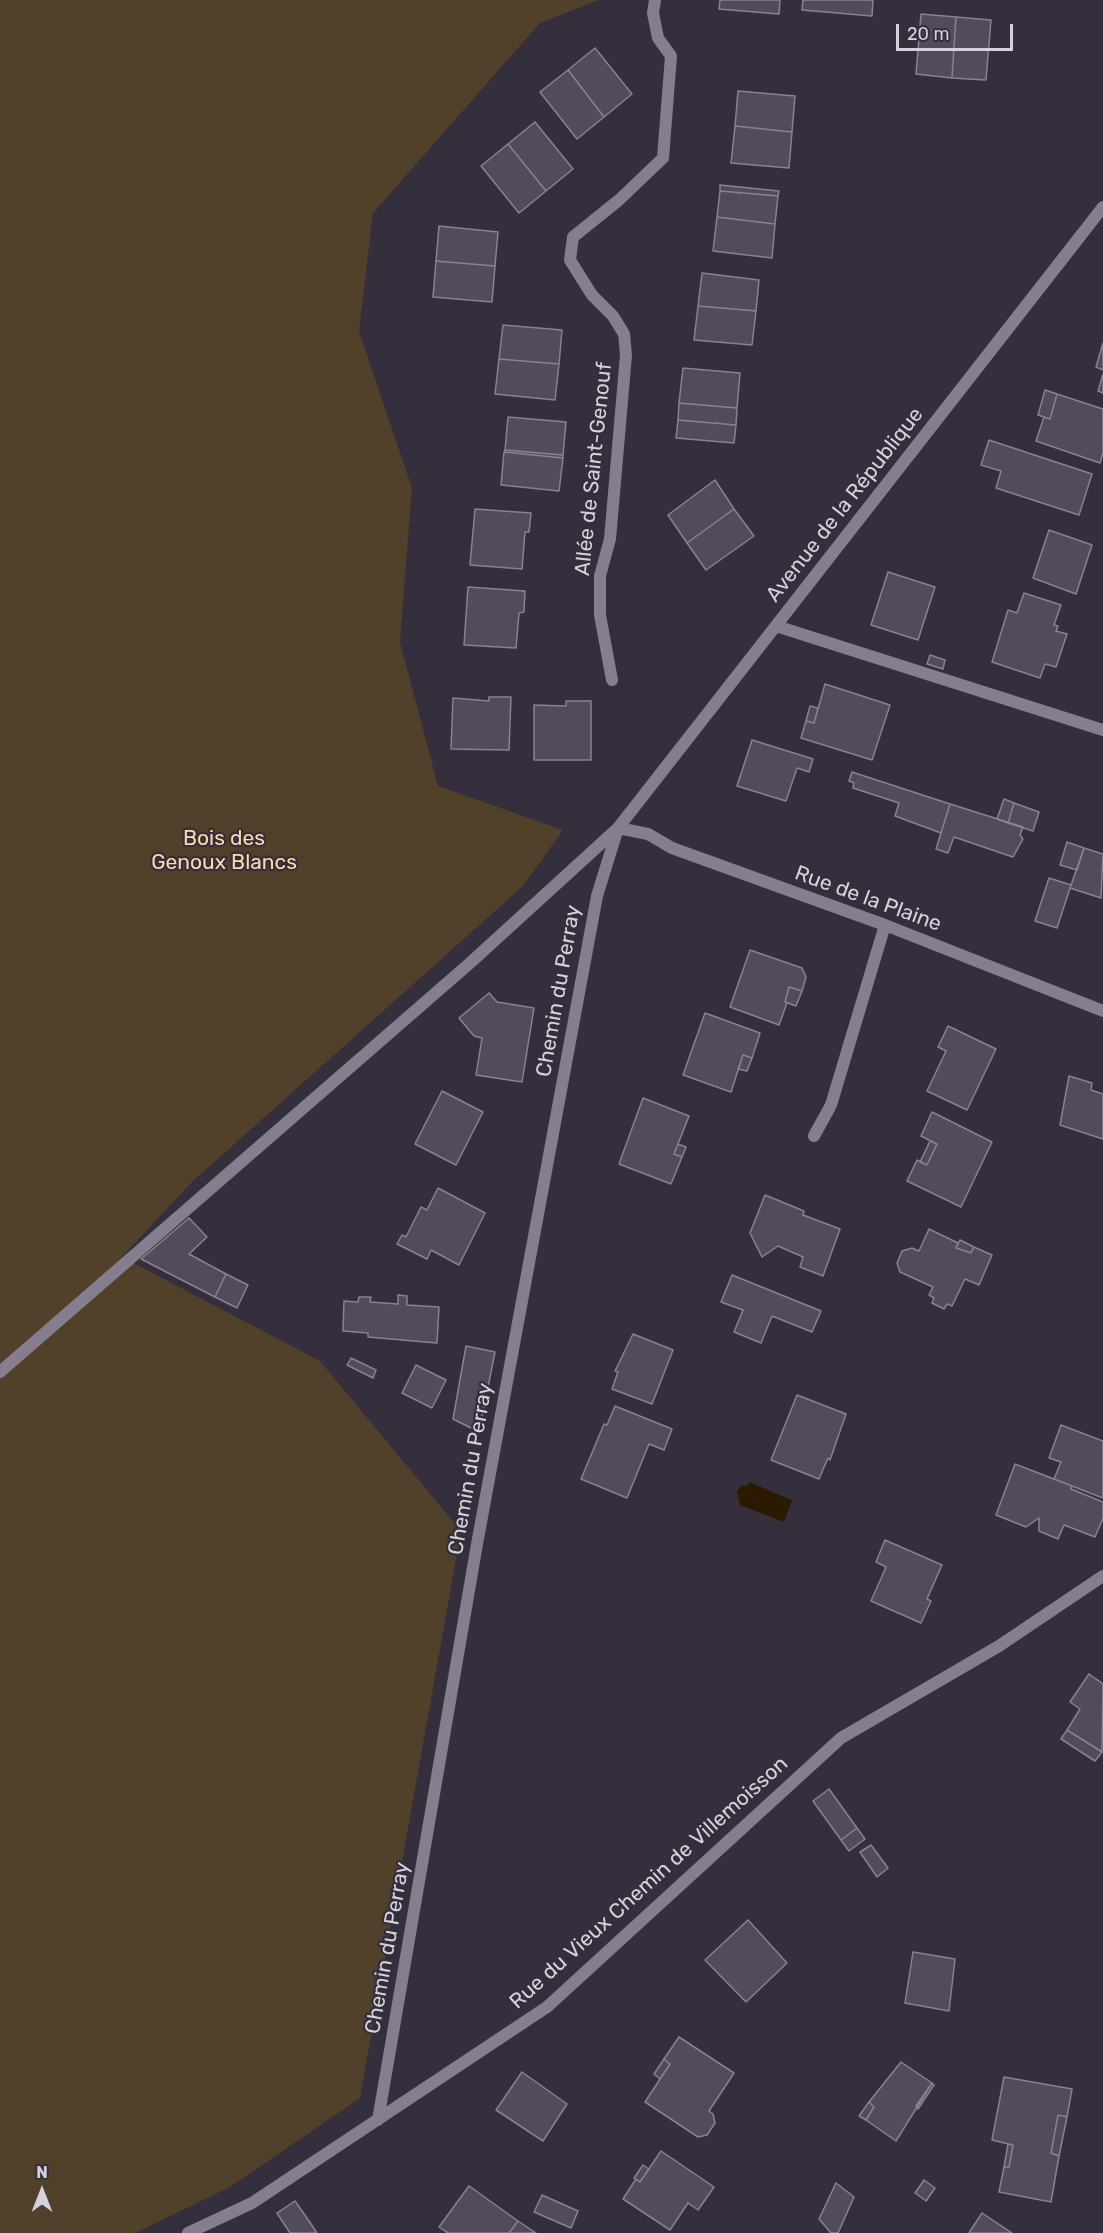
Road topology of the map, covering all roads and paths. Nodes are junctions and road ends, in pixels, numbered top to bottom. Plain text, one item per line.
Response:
1 (655, 0) edge
2 (1103, 207) edge
3 (776, 626) junction
4 (612, 680) dead end
5 (1103, 730) edge
6 (618, 828) junction
7 (885, 925) junction
8 (1103, 1011) edge
9 (814, 1136) dead end
10 (0, 1372) edge
11 (1103, 1576) edge
12 (378, 2120) junction
13 (188, 2233) edge

1 - 4 street, Allée de Saint-Genouf
2 - 3 street, Avenue de la République
3 - 5 street
3 - 6 street, Avenue de la République
6 - 7 street, Rue de la Plaine
6 - 10 street
6 - 12 street, Chemin du Perray
7 - 8 street, Rue de la Plaine
7 - 9 street
11 - 12 street, Rue du Vieux Chemin de Villemoisson
12 - 13 street, Rue du Vieux Chemin de Villemoisson

